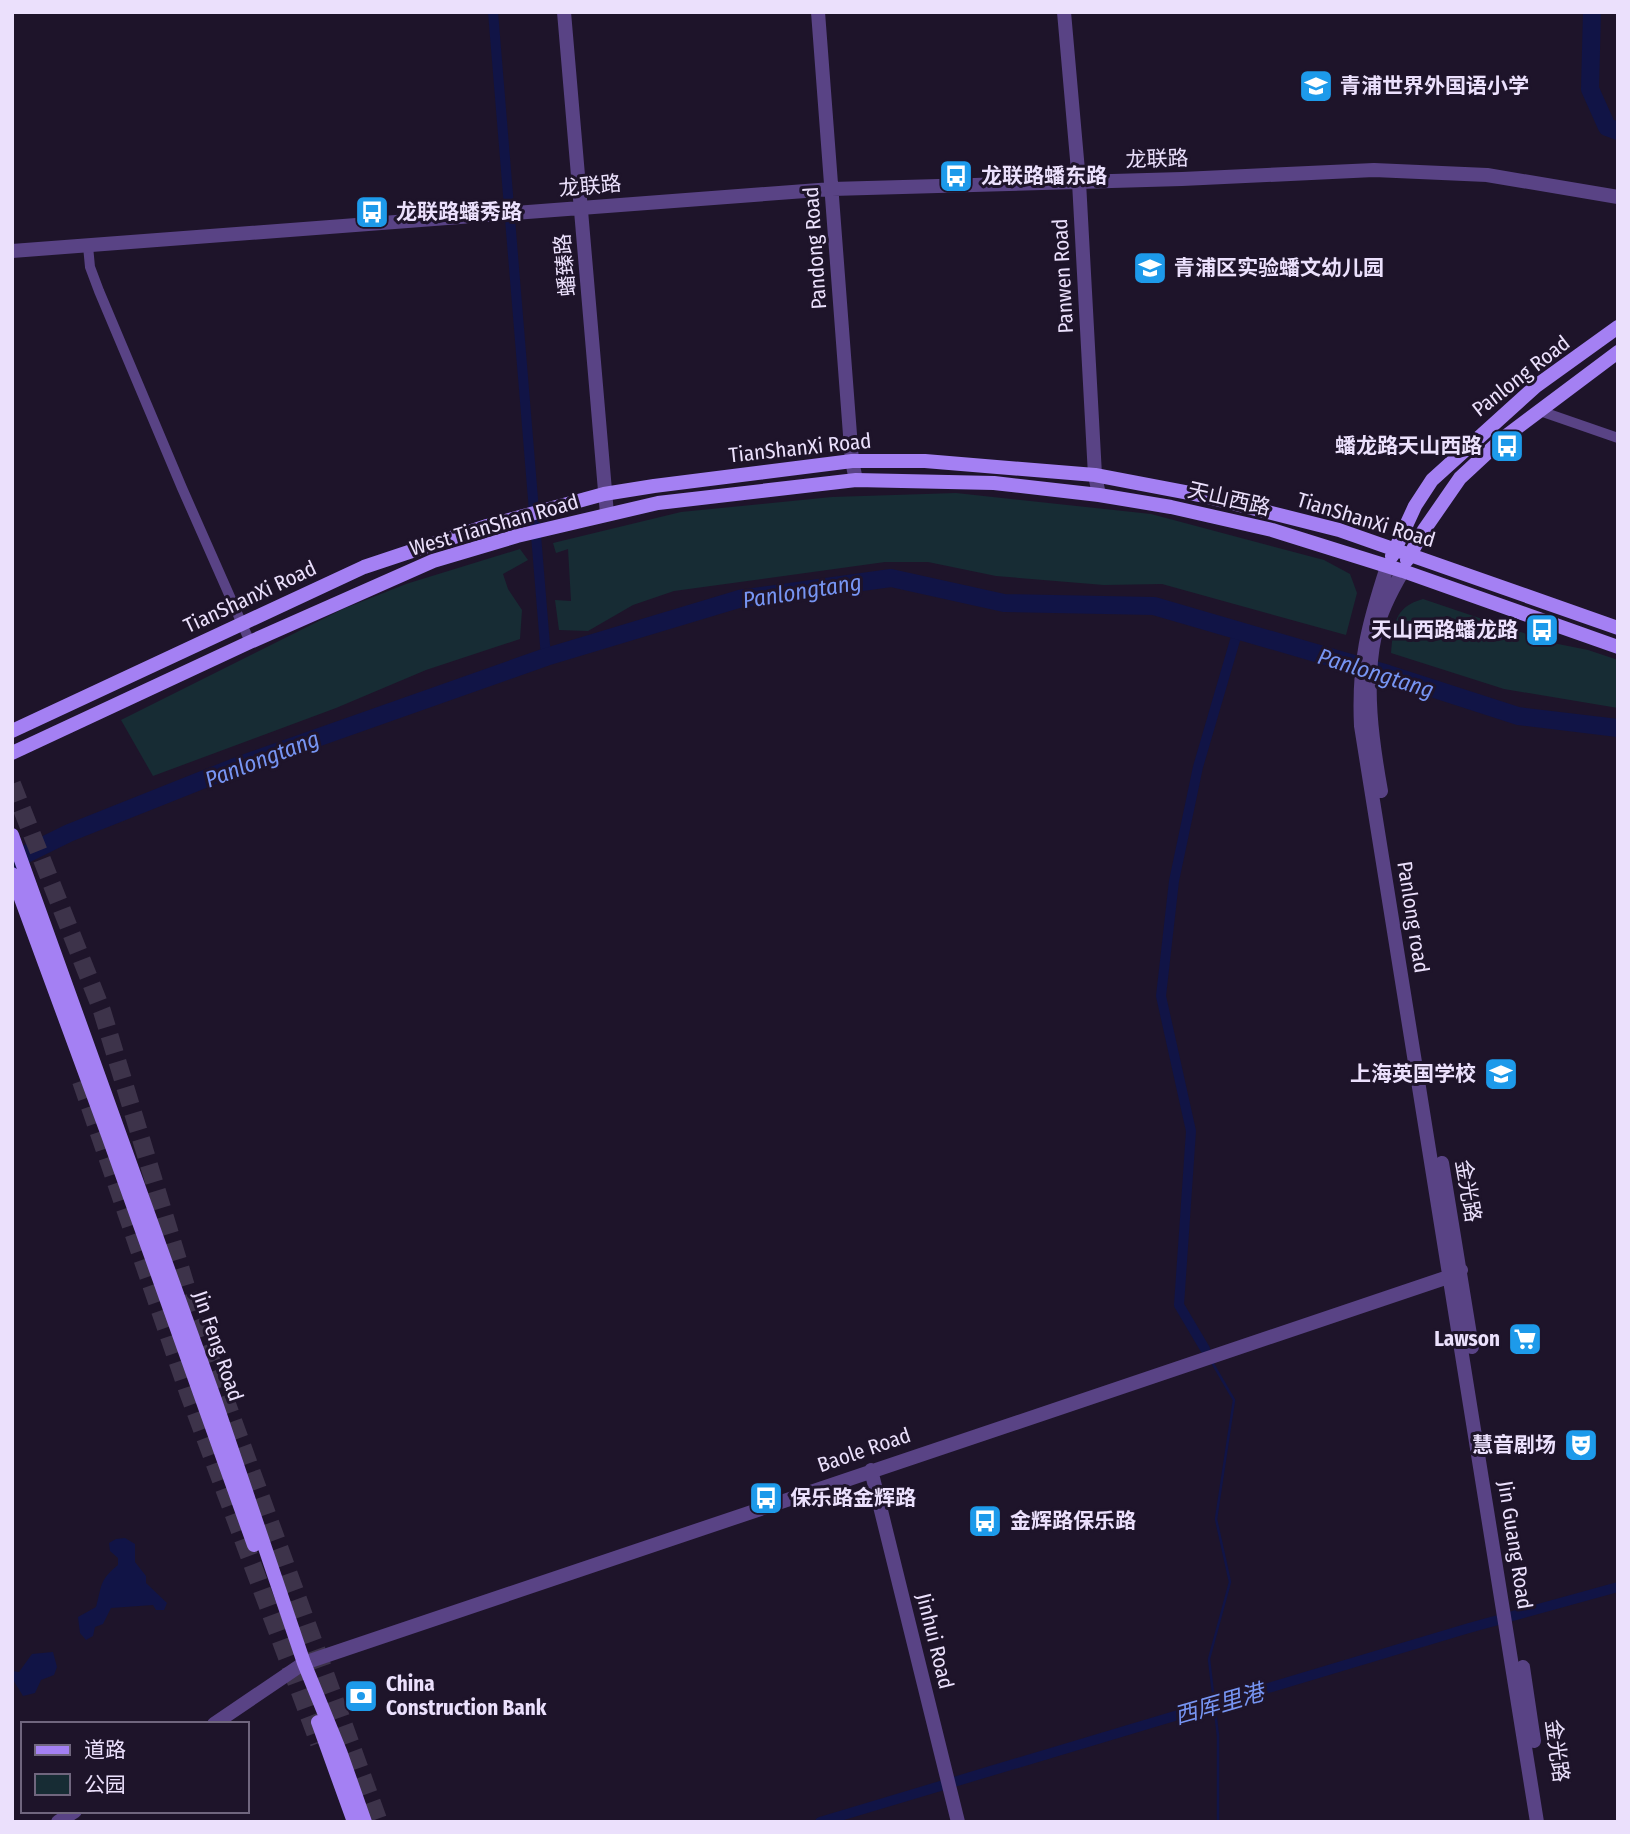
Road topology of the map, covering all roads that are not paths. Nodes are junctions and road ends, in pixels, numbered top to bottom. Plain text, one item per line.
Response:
1 (564, 12) edge
2 (818, 12) edge
3 (1064, 12) edge
4 (1079, 182) junction
5 (832, 189) junction
6 (1618, 197) edge
7 (582, 208) junction
8 (88, 246) junction
9 (12, 251) edge
10 (1618, 327) edge
11 (1618, 352) edge
12 (1540, 411) junction
13 (1618, 438) edge
14 (852, 461) junction
15 (1095, 475) junction
16 (856, 480) junction
17 (604, 494) junction
18 (1099, 495) junction
19 (607, 514) junction
20 (1395, 548) junction
21 (1410, 554) junction
22 (1387, 567) junction
23 (1403, 571) junction
24 (243, 622) junction
25 (1618, 628) edge
26 (1371, 634) junction
27 (250, 642) junction
28 (1618, 647) edge
29 (12, 731) edge
30 (12, 753) edge
31 (12, 835) edge
32 (20, 882) edge
33 (1456, 1273) junction
34 (871, 1470) junction
35 (1513, 1638) junction
36 (301, 1666) junction
37 (217, 1722) edge
38 (1538, 1820) edge
39 (354, 1822) edge
40 (365, 1822) edge
41 (958, 1822) edge

1 - 7 street, 蟠臻路
2 - 5 street, Pandong Road
3 - 4 street, Panwen Road
4 - 5 street, 龙联路
4 - 6 street, 龙联路
4 - 15 street, Panwen Road
5 - 7 street, 龙联路
5 - 14 street, Pandong Road
7 - 8 street, 龙联路
7 - 17 street, 蟠臻路
8 - 9 street
8 - 24 street
10 - 20 main road, Panlong Road
11 - 12 main road, Panlong Road
12 - 13 street
12 - 21 main road, Panlong Road
14 - 15 main road, TianShanXi Road
14 - 16 street, Pandong Road
14 - 17 main road, TianShanXi Road
15 - 18 street, Panwen Road
15 - 20 main road, TianShanXi Road
16 - 18 main road, 天山西路
16 - 19 main road, West TianShan Road
17 - 19 street, 蟠臻路
17 - 24 main road, TianShanXi Road
18 - 22 main road, 天山西路
19 - 27 main road, West TianShan Road
20 - 21 main road, TianShanXi Road
20 - 22 main road, Panlong Road
21 - 23 main road, Panlong Road
21 - 25 main road, TianShanXi Road
22 - 23 main road, 天山西路
22 - 26 street, Panlong road
23 - 26 street
23 - 28 main road, 天山西路
24 - 27 street
24 - 29 main road, TianShanXi Road
26 - 33 street, Panlong road
27 - 30 main road, West TianShan Road
31 - 32 main road, Jin Feng Road
32 - 36 main road, Jin Feng Road
33 - 34 street, Baole Road
33 - 35 street
33 - 35 street, Jin Guang Road
34 - 36 street, Baole Road
34 - 41 street, Jinhui Road
35 - 38 street, Jin Guang Road
36 - 37 street, Baole Road
36 - 39 main road, Jin Feng Road
36 - 40 main road, Jin Feng Road

